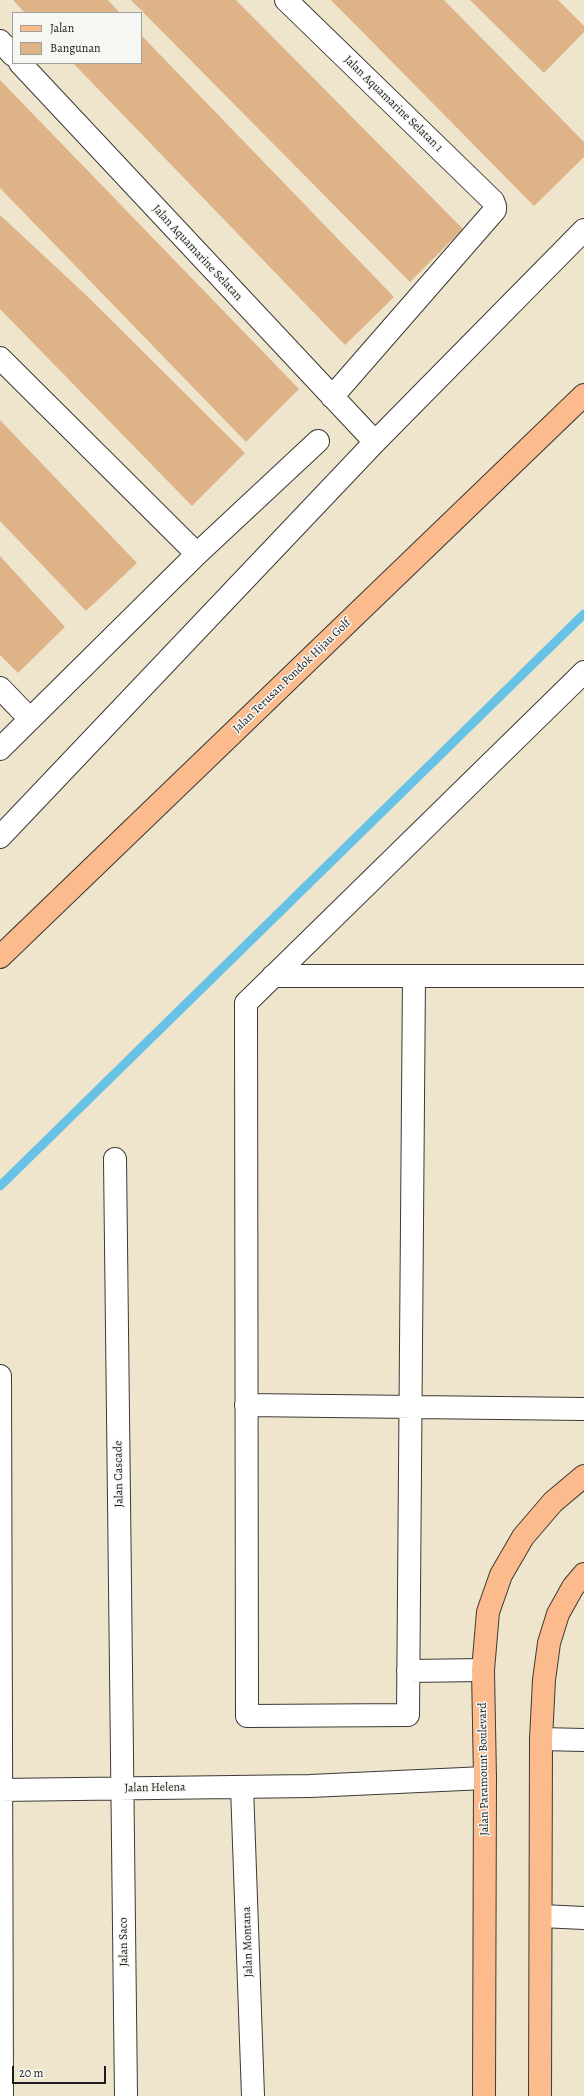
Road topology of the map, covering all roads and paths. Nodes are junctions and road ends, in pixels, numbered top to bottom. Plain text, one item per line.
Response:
1 (286, 0) edge
2 (0, 41) edge
3 (12, 54) edge
4 (21, 64) edge
5 (584, 230) edge
6 (0, 358) edge
7 (584, 394) edge
8 (332, 397) junction
9 (318, 441) dead end
10 (374, 442) junction
11 (198, 554) junction
12 (584, 672) edge
13 (0, 688) edge
14 (30, 719) junction
15 (0, 749) edge
16 (0, 837) edge
17 (0, 957) edge
18 (273, 976) junction
19 (414, 976) junction
20 (584, 976) edge
21 (116, 1160) dead end
22 (0, 1376) edge
23 (246, 1406) junction
24 (410, 1407) junction
25 (584, 1408) edge
26 (584, 1476) edge
27 (584, 1574) edge
28 (483, 1670) junction
29 (408, 1671) junction
30 (541, 1739) junction
31 (584, 1740) edge
32 (485, 1778) junction
33 (242, 1787) junction
34 (122, 1789) junction
35 (1, 1790) edge
36 (540, 1916) junction
37 (584, 1918) edge
38 (2, 2096) edge
39 (126, 2096) edge
40 (253, 2096) edge
41 (484, 2096) edge
42 (540, 2096) edge

1 - 8 street, Jalan Aquamarine Selatan 1
2 - 3 street
4 - 8 street, Jalan Aquamarine Selatan
5 - 10 street
6 - 11 street
7 - 17 main road, Jalan Terusan Pondok Hijau Golf
8 - 10 street, Jalan Aquamarine Selatan
9 - 11 street
10 - 16 street
11 - 14 street
12 - 18 street
13 - 14 street
14 - 15 street
18 - 19 street
18 - 23 street
19 - 20 street
19 - 24 street
21 - 34 street, Jalan Cascade
22 - 35 street
23 - 24 street
23 - 29 street
24 - 25 street
24 - 29 street
26 - 28 main road, Jalan Paramount Boulevard
27 - 30 main road
28 - 29 street
28 - 32 main road, Jalan Paramount Boulevard
30 - 31 street
30 - 36 main road
32 - 33 street, Jalan Helena
32 - 41 main road, Jalan Paramount Boulevard
33 - 34 street, Jalan Helena
33 - 40 street, Jalan Montana
34 - 35 street, Jalan Helena
34 - 39 street, Jalan Saco
35 - 38 street
36 - 37 street
36 - 42 main road

